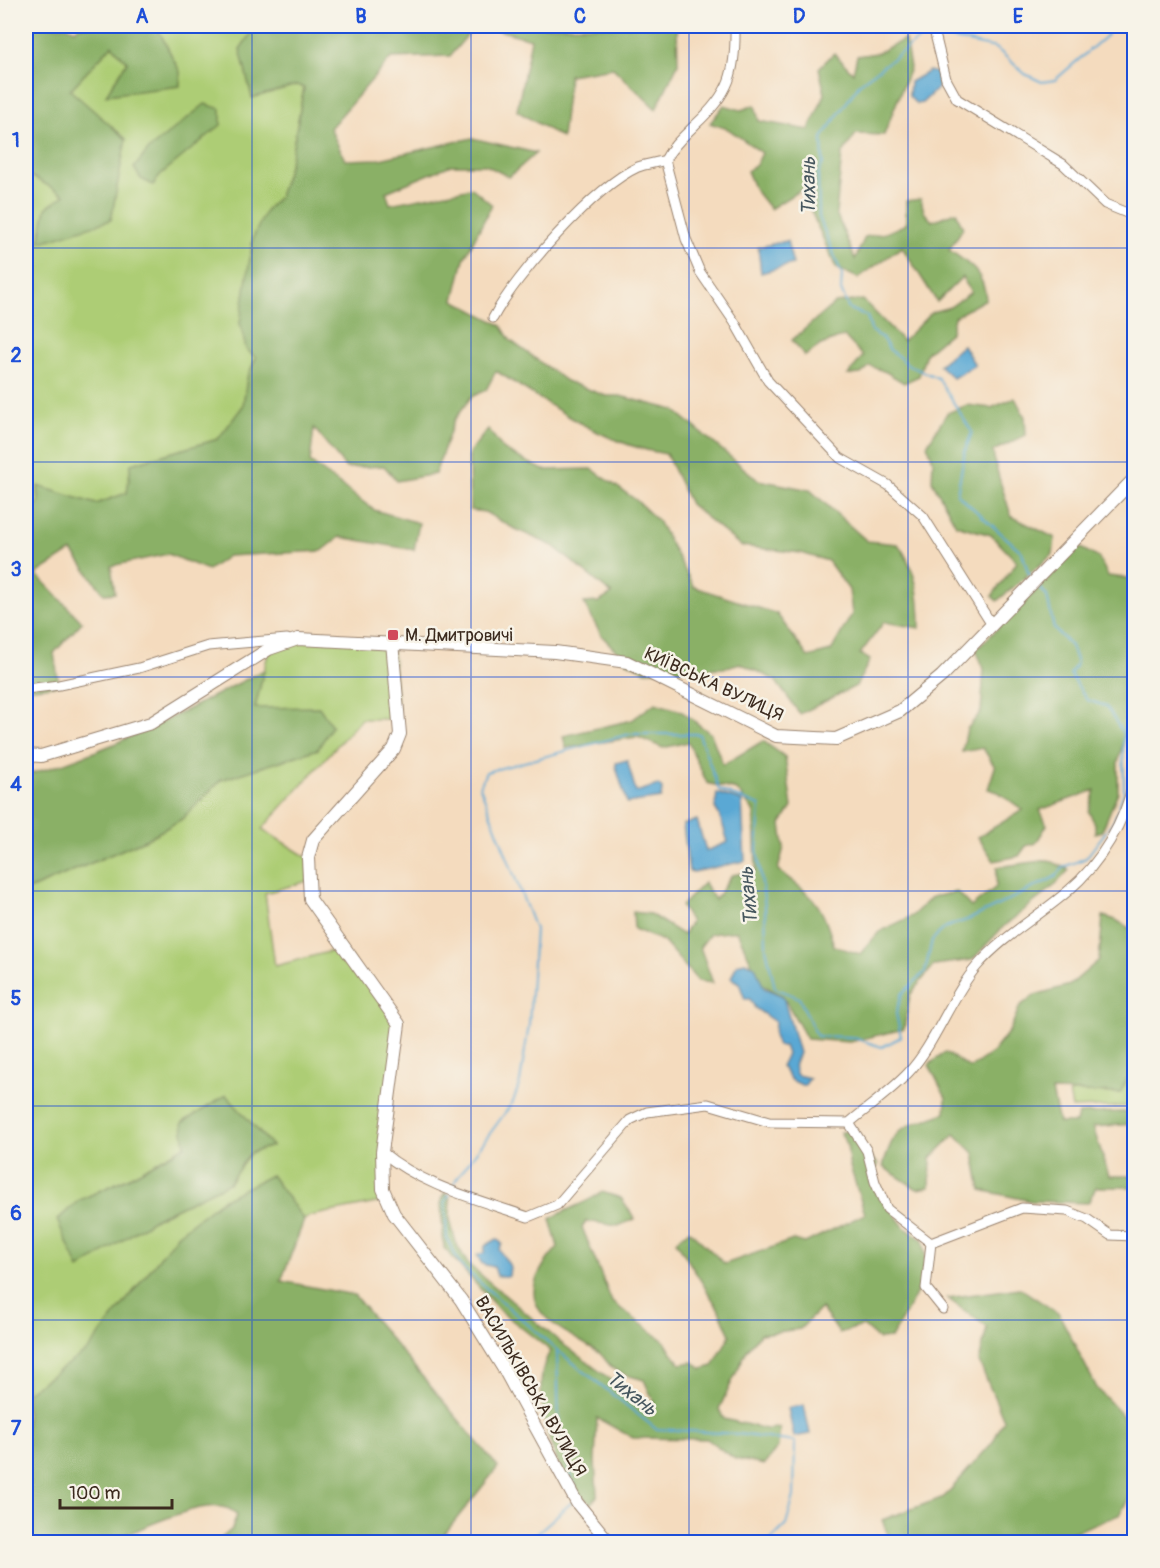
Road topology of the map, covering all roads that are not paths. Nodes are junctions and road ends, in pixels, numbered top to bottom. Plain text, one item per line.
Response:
1 (735, 26) edge
2 (933, 26) edge
3 (665, 160) junction
4 (1134, 216) edge
5 (493, 318) dead end
6 (1134, 479) edge
7 (992, 625) junction
8 (298, 639) junction
9 (392, 642) junction
10 (26, 689) edge
11 (26, 755) edge
12 (1134, 780) edge
13 (849, 1123) junction
14 (382, 1152) junction
15 (1134, 1236) edge
16 (931, 1243) junction
17 (943, 1309) dead end
18 (609, 1542) edge

1 - 3 street
2 - 4 street
3 - 5 street
3 - 7 street
6 - 7 main road, КИЇВСЬКА ВУЛИЦЯ
7 - 9 main road, КИЇВСЬКА ВУЛИЦЯ
8 - 9 main road, КИЇВСЬКА ВУЛИЦЯ
8 - 10 street
8 - 11 main road, КИЇВСЬКА ВУЛИЦЯ
9 - 14 main road, ВАСИЛЬКІВСЬКА ВУЛИЦЯ
12 - 13 street
13 - 14 street
13 - 16 street
14 - 18 main road, ВАСИЛЬКІВСЬКА ВУЛИЦЯ
15 - 16 street
16 - 17 street

